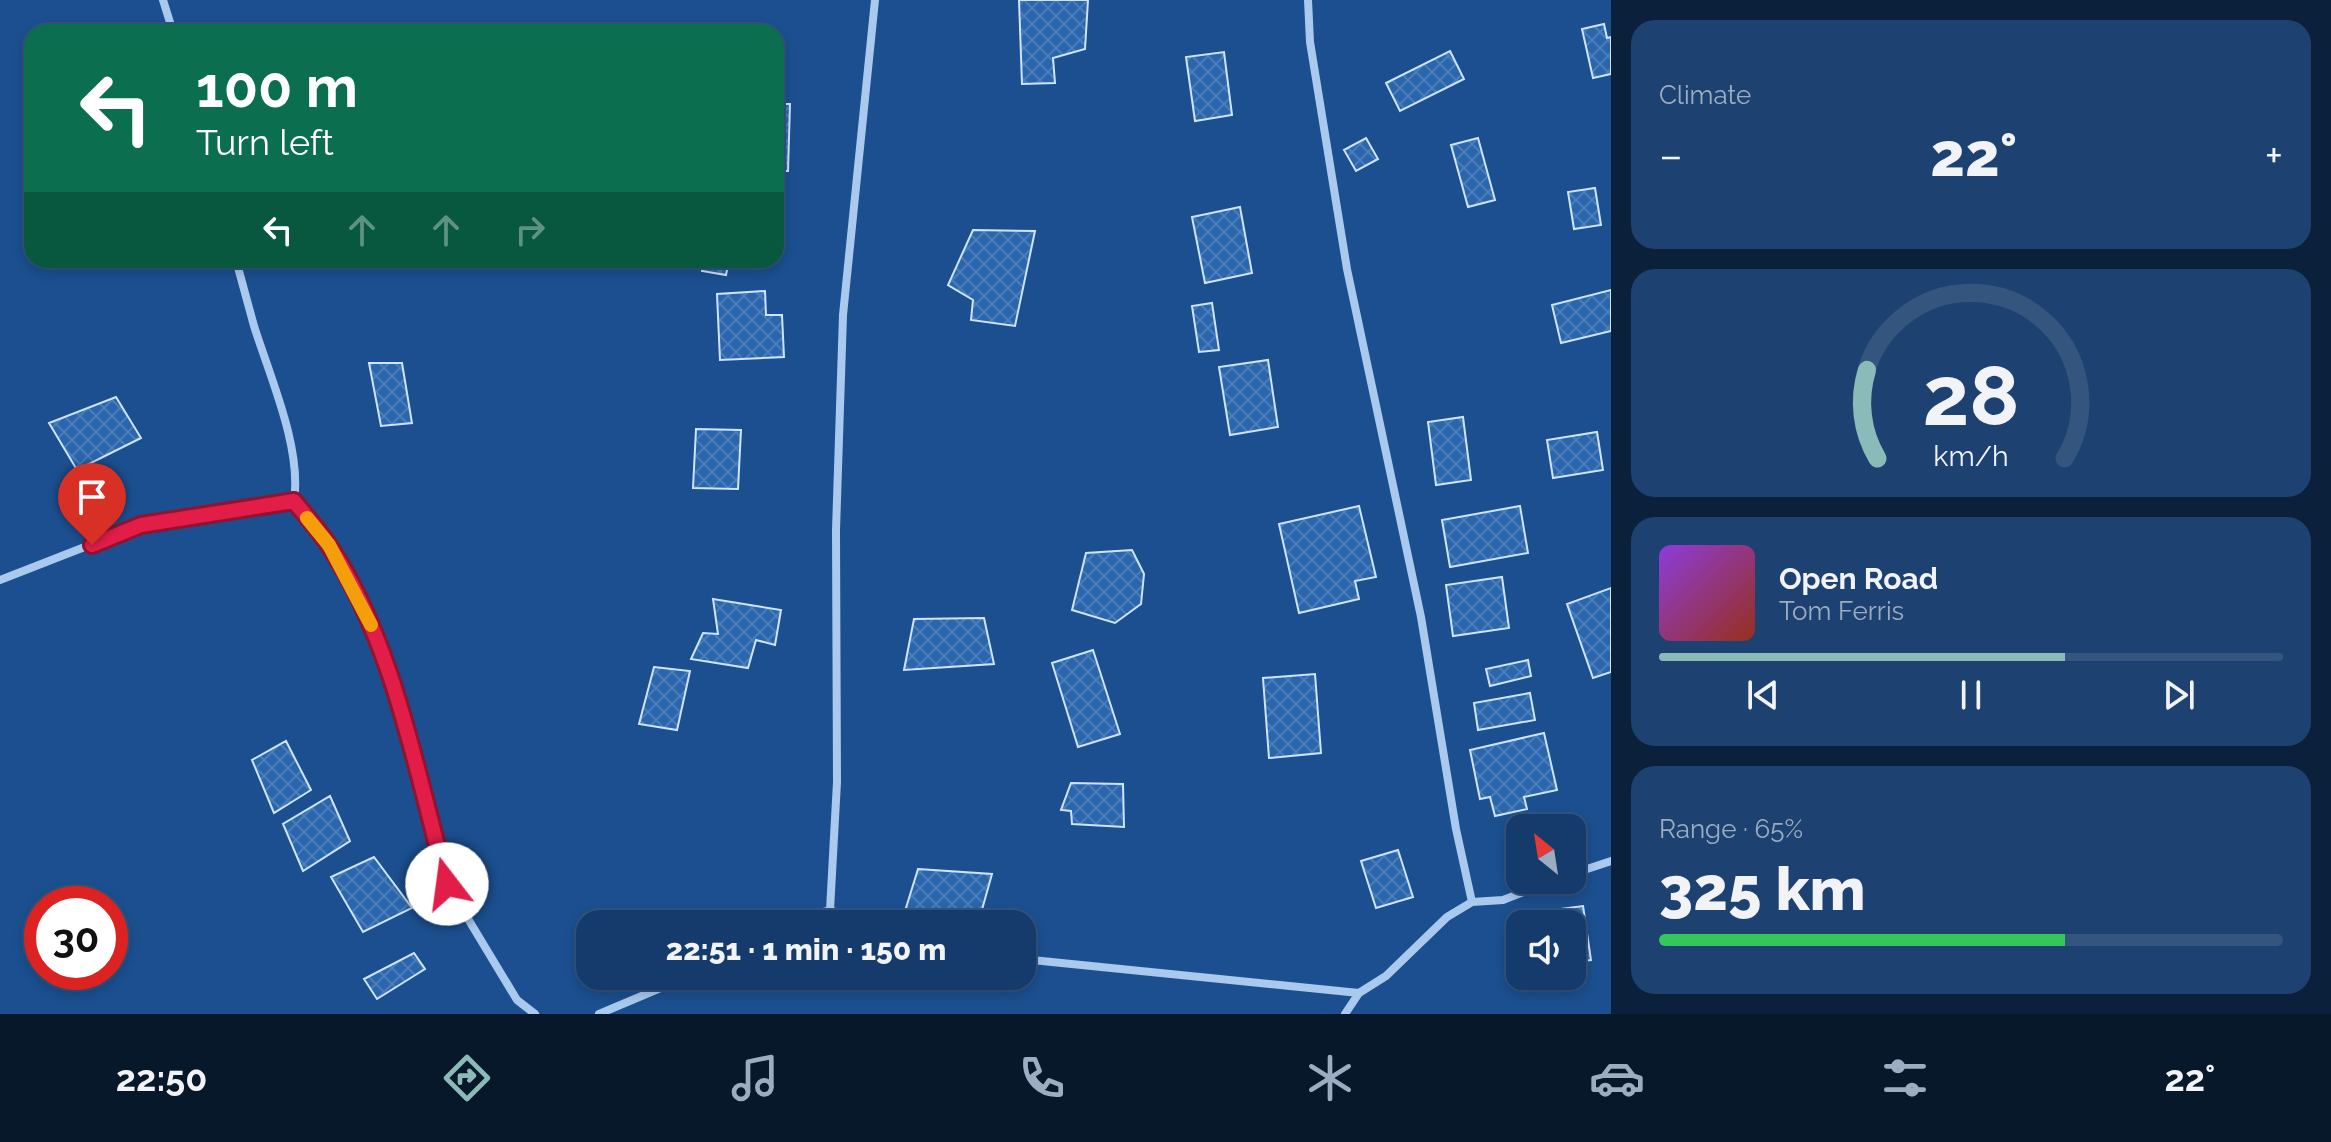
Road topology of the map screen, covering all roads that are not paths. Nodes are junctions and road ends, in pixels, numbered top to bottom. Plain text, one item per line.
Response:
1 (163, 0) edge
2 (875, 0) edge
3 (1308, 0) edge
4 (170, 24) edge
5 (238, 268) edge
6 (294, 501) junction
7 (0, 580) edge
8 (1611, 861) edge
9 (1586, 869) edge
10 (1518, 894) edge
11 (1472, 902) junction
12 (830, 910) edge
13 (1036, 960) edge
14 (656, 990) edge
15 (1359, 993) junction
16 (535, 1014) edge
17 (599, 1014) edge
18 (1345, 1014) edge

1 - 4 street
2 - 12 street
3 - 11 street
5 - 6 street
6 - 7 street
6 - 16 street
8 - 9 street
10 - 11 street
11 - 15 street
13 - 15 street
14 - 17 street
15 - 18 street

